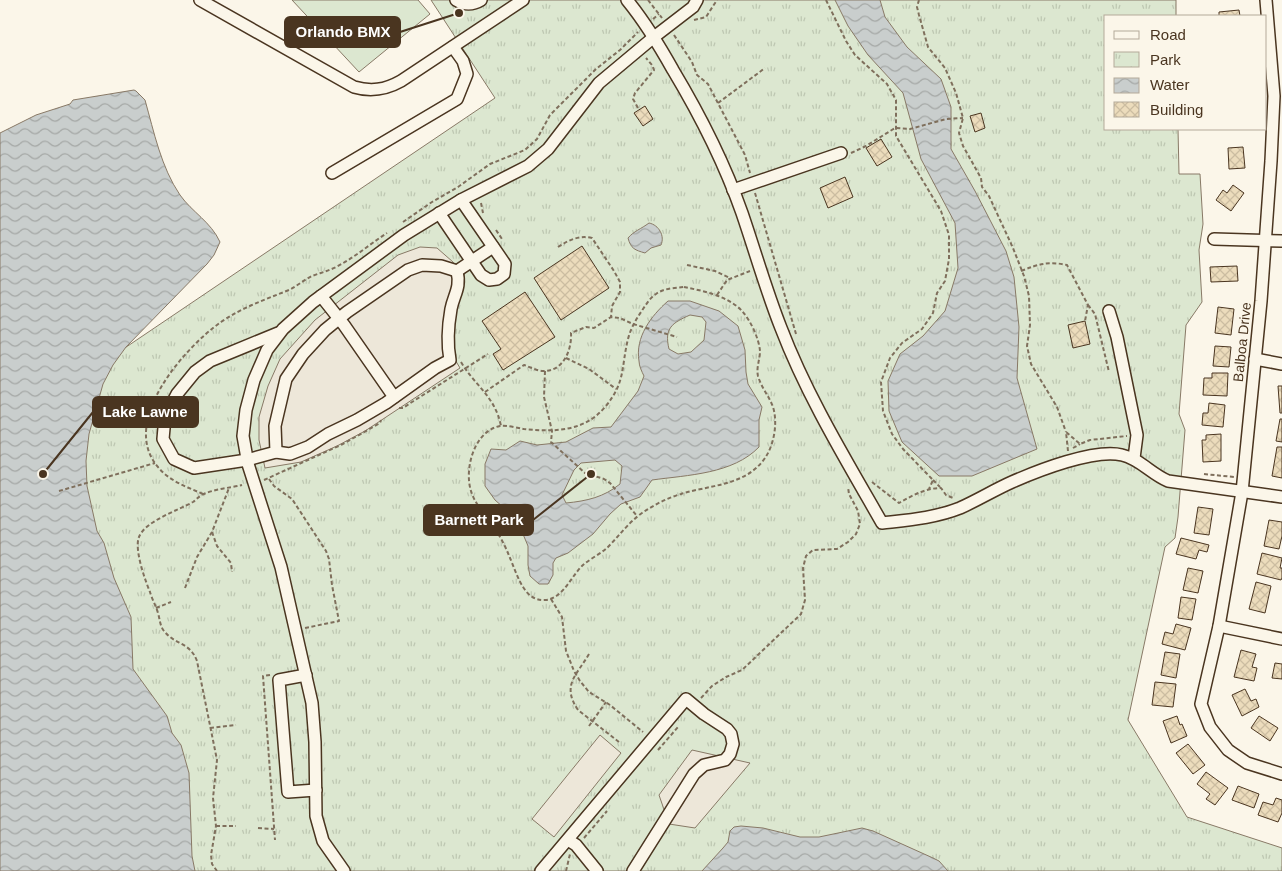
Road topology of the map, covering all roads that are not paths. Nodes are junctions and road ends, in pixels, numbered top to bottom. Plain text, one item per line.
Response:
1 (200, 0) edge
2 (456, 0) edge
3 (481, 0) edge
4 (523, 0) edge
5 (627, 0) edge
6 (697, 0) edge
7 (1266, 0) edge
8 (654, 37) junction
9 (453, 47) junction
10 (1278, 95) edge
11 (843, 155) road end
12 (332, 173) dead end
13 (733, 190) junction
14 (460, 200) junction
15 (439, 213) junction
16 (1214, 239) dead end
17 (1266, 239) junction
18 (1282, 241) edge
19 (498, 244) junction
20 (472, 261) junction
21 (457, 271) junction
22 (321, 296) junction
23 (1109, 311) dead end
24 (339, 319) junction
25 (280, 333) junction
26 (1255, 359) junction
27 (1282, 364) edge
28 (396, 402) junction
29 (276, 452) junction
30 (1134, 458) junction
31 (247, 460) junction
32 (1242, 492) junction
33 (1282, 497) edge
34 (1219, 626) junction
35 (1282, 639) edge
36 (306, 675) junction
37 (1282, 774) edge
38 (316, 790) junction
39 (572, 842) junction
40 (344, 871) edge
41 (541, 871) edge
42 (597, 871) edge
43 (633, 871) edge

1 - 9 street
2 - 3 street
4 - 9 street
5 - 8 street
6 - 8 street
7 - 10 street, Balboa Drive
8 - 13 street
8 - 14 street
9 - 12 street
10 - 17 street, Balboa Drive
11 - 13 street
13 - 30 street
14 - 15 street
14 - 19 street
15 - 20 street
15 - 22 street
16 - 17 street
17 - 18 street
17 - 26 street, Balboa Drive
19 - 20 street
19 - 20 street
20 - 21 street
21 - 24 street
21 - 28 street
22 - 24 street
22 - 25 street
23 - 30 street
24 - 28 street
24 - 29 street
25 - 31 street
25 - 31 street
26 - 27 street
26 - 32 street, Balboa Drive
28 - 29 street
29 - 31 street
30 - 32 street
31 - 36 street
32 - 33 street
32 - 34 street, Balboa Drive
34 - 35 street
34 - 37 street, Balboa Drive
36 - 38 street
36 - 38 street
38 - 40 street
39 - 41 street
39 - 42 street
39 - 43 street

